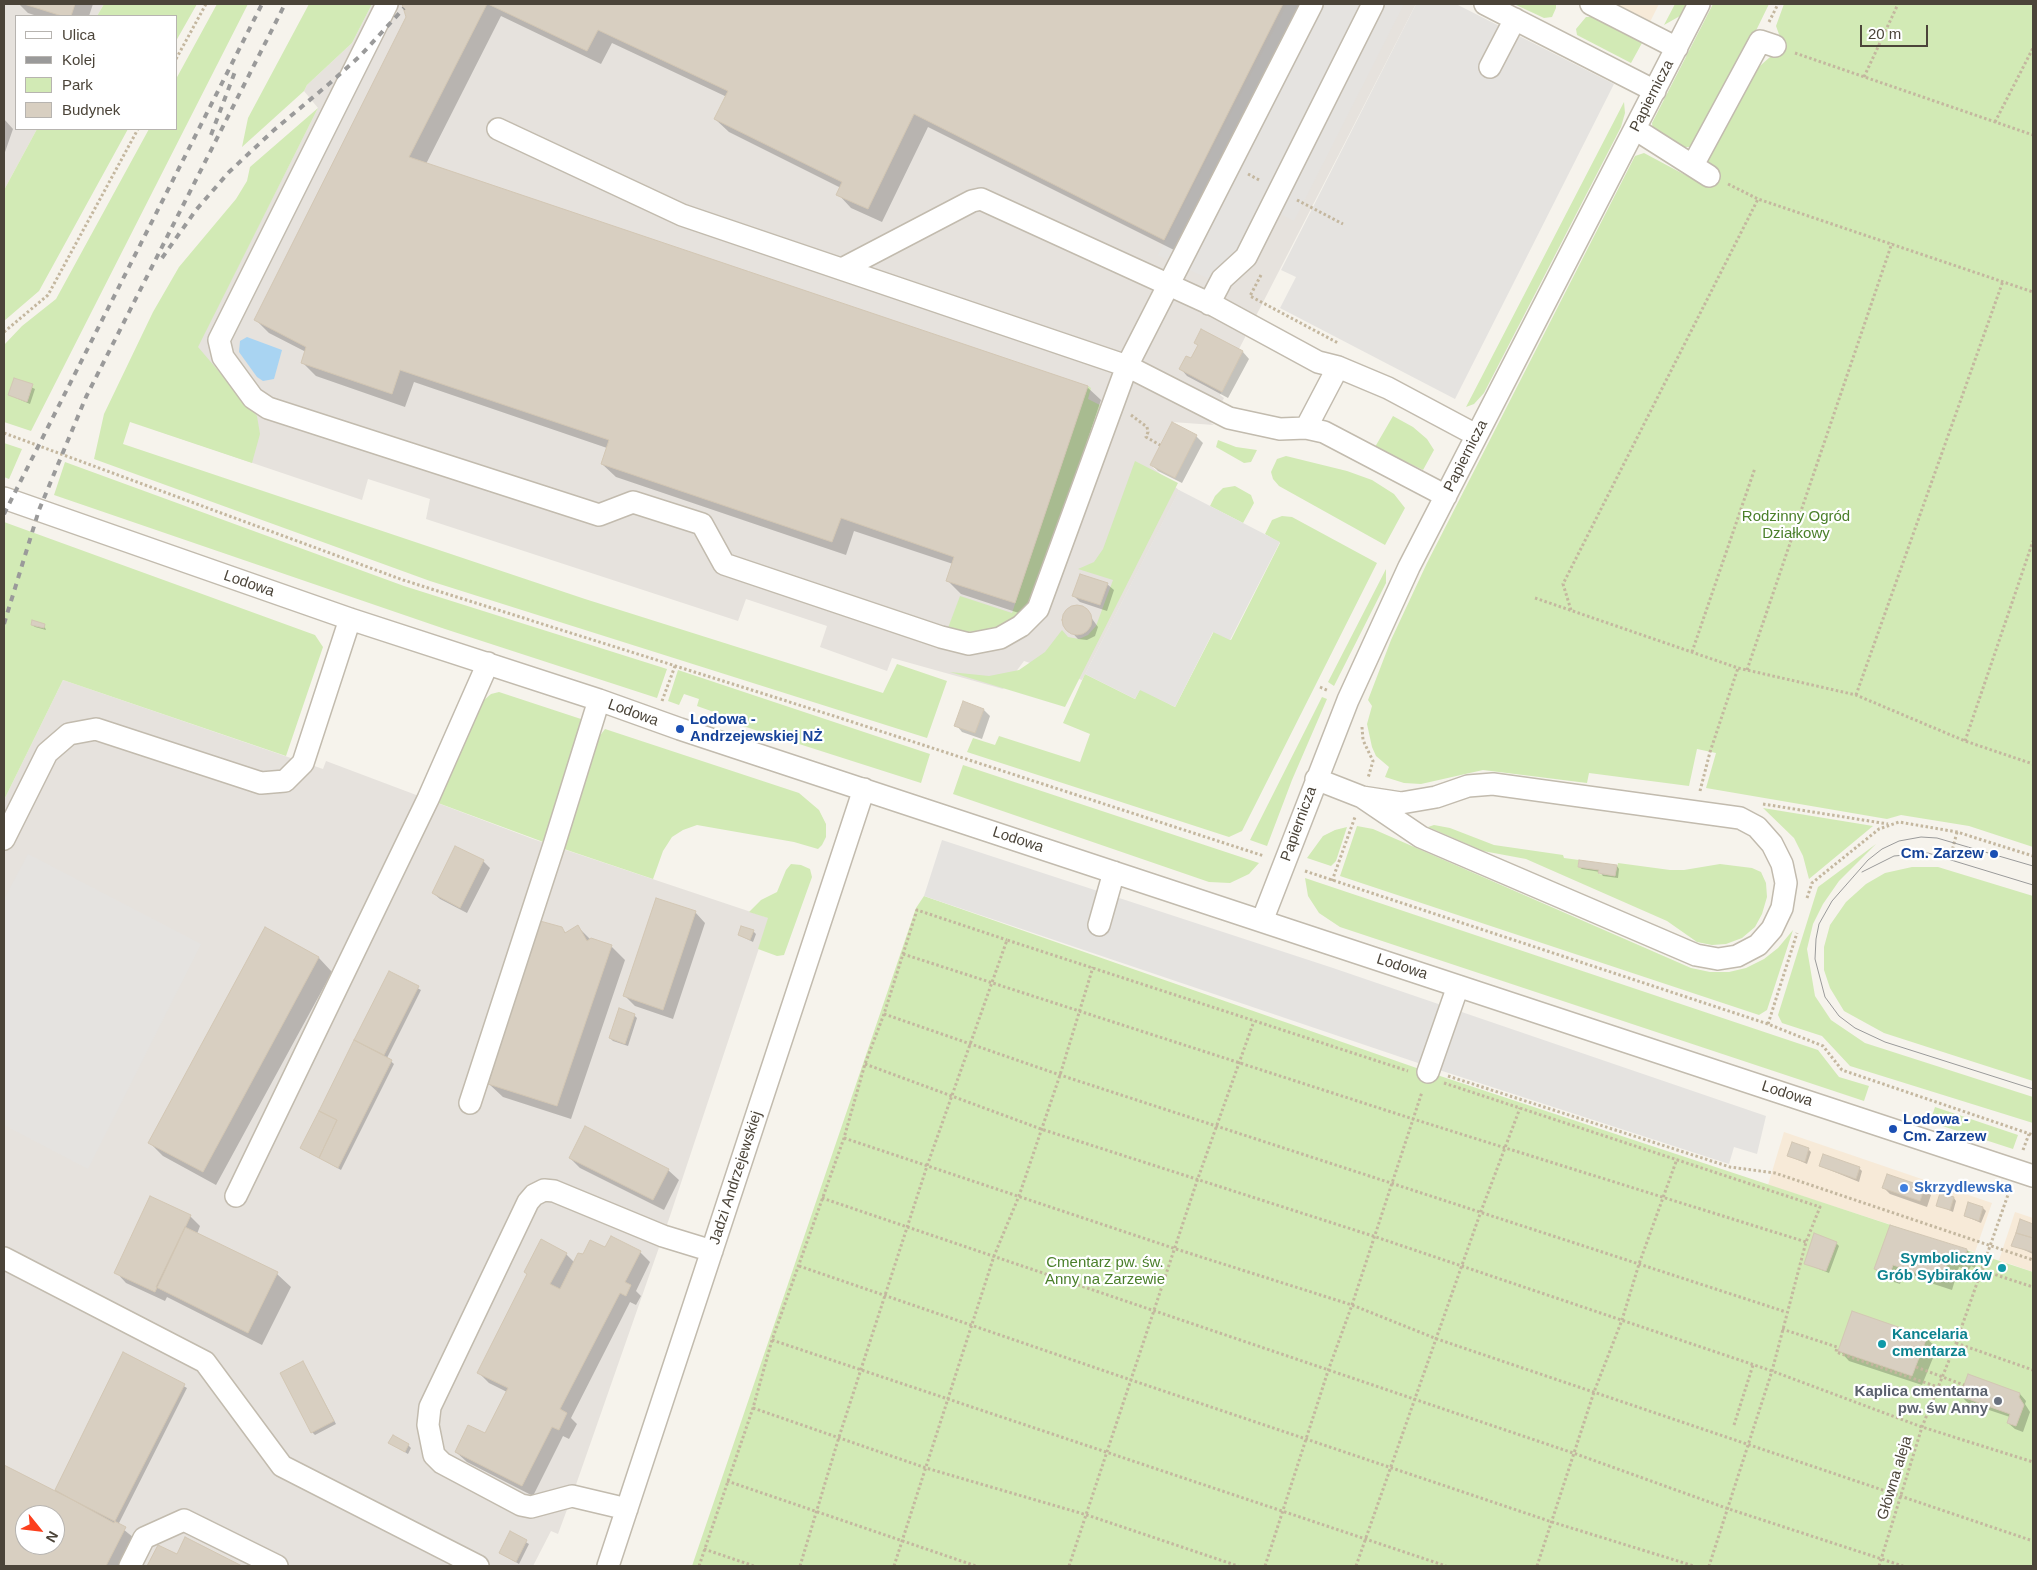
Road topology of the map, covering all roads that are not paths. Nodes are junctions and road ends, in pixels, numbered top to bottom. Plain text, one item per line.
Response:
1 (387, 4) edge
2 (1312, 4) edge
3 (1373, 4) edge
4 (1485, 4) edge
5 (1592, 4) edge
6 (1699, 4) edge
7 (1514, 19) junction
8 (1776, 46) road end
9 (1677, 48) junction
10 (1490, 67) dead end
11 (1655, 91) junction
12 (498, 128) dead end
13 (1635, 129) junction
14 (842, 268) junction
15 (1169, 285) junction
16 (1209, 304) junction
17 (1127, 366) junction
18 (1338, 367) junction
19 (1306, 428) junction
20 (1476, 435) junction
21 (1446, 496) junction
22 (4, 498) edge
23 (350, 619) junction
24 (488, 664) junction
25 (599, 700) junction
26 (1316, 779) junction
27 (864, 789) junction
28 (1362, 797) junction
29 (4, 840) edge
30 (1114, 872) junction
31 (1262, 921) junction
32 (1099, 925) dead end
33 (1458, 986) junction
34 (1428, 1073) road end
35 (470, 1103) dead end
36 (2033, 1176) edge
37 (236, 1196) dead end
38 (712, 1251) junction
39 (4, 1258) edge
40 (627, 1509) junction
41 (130, 1566) edge
42 (277, 1566) edge
43 (478, 1566) edge
44 (608, 1566) edge

1 - 17 street
2 - 15 street
3 - 16 street
4 - 7 street
5 - 9 street
6 - 9 street, Papiernicza
7 - 10 street
7 - 11 street
8 - 13 street
9 - 11 street, Papiernicza
11 - 13 street, Papiernicza
12 - 14 street
13 - 20 street, Papiernicza
14 - 15 street
14 - 17 street
15 - 16 street
15 - 17 street
16 - 18 street
17 - 19 street
18 - 19 street
18 - 20 street
19 - 21 street
20 - 21 street, Papiernicza
21 - 26 street, Papiernicza
22 - 23 street, Lodowa
23 - 24 street, Lodowa
23 - 29 street
24 - 25 street, Lodowa
24 - 37 street
25 - 27 street, Lodowa
25 - 35 street
26 - 28 street
26 - 31 street, Papiernicza
27 - 30 street, Lodowa
27 - 38 street, Jadzi Andrzejewskiej
28 - 28 street
30 - 31 street, Lodowa
30 - 32 street
31 - 33 street, Lodowa
33 - 34 street
33 - 36 street, Lodowa
38 - 40 street, Jadzi Andrzejewskiej
38 - 40 street
39 - 43 street
40 - 44 street, Jadzi Andrzejewskiej
41 - 42 street

